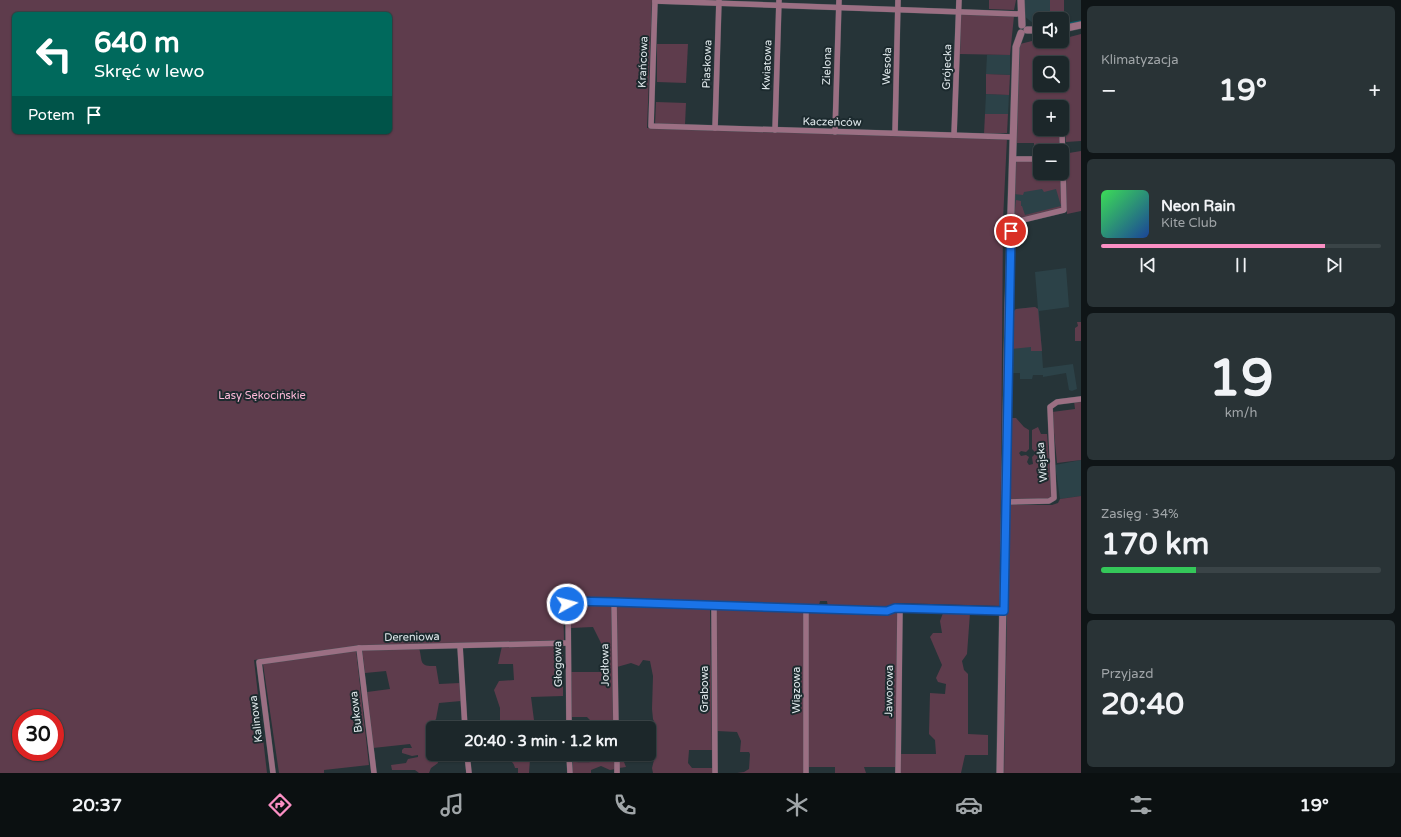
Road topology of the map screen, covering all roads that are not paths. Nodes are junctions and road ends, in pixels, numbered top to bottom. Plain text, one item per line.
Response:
1 (839, 0) edge
2 (898, 0) edge
3 (959, 0) edge
4 (1021, 0) edge
5 (655, 1) edge
6 (719, 2) edge
7 (779, 3) edge
8 (839, 8) junction
9 (899, 10) junction
10 (959, 12) junction
11 (1021, 14) junction
12 (1081, 25) edge
13 (1069, 28) edge
14 (1024, 30) junction
15 (1033, 30) edge
16 (651, 126) joint
17 (715, 128) junction
18 (775, 130) junction
19 (835, 132) junction
20 (895, 133) junction
21 (954, 135) junction
22 (1013, 137) junction
23 (1033, 159) edge
24 (1013, 160) junction
25 (1063, 180) edge
26 (1011, 223) junction
27 (1081, 399) edge
28 (1006, 502) junction
29 (614, 602) junction
30 (714, 605) junction
31 (806, 608) junction
32 (900, 608) junction
33 (1004, 611) junction
34 (567, 643) junction
35 (460, 646) junction
36 (359, 648) junction
37 (259, 662) joint
38 (465, 721) edge
39 (569, 721) edge
40 (616, 721) edge
41 (467, 761) edge
42 (569, 761) edge
43 (617, 761) edge
44 (273, 773) edge
45 (374, 773) edge
46 (468, 773) edge
47 (570, 773) edge
48 (617, 773) edge
49 (715, 773) edge
50 (806, 773) edge
51 (898, 773) edge
52 (1000, 773) edge

1 - 8 street, Zielona
2 - 9 street, Wesoła
3 - 10 street, Grójecka
4 - 11 street
5 - 6 street
5 - 16 street, Krańcowa
6 - 7 street
6 - 17 street, Piaskowa
7 - 8 street
7 - 18 street, Kwiatowa
8 - 9 street
8 - 19 street, Zielona
9 - 10 street
9 - 20 street, Wesoła
10 - 11 street
10 - 21 street, Grójecka
11 - 14 street
12 - 13 street
14 - 15 street
14 - 22 street
16 - 17 street, Kaczeńców
17 - 18 street, Kaczeńców
18 - 19 street, Kaczeńców
19 - 20 street, Kaczeńców
20 - 21 street, Kaczeńców
21 - 22 street, Kaczeńców
22 - 24 street
23 - 24 street
24 - 26 street
25 - 26 street
26 - 28 street
27 - 28 street, Wiejska
28 - 33 street
29 - 30 street
29 - 34 street, Głogowa
29 - 40 street, Jodłowa
30 - 31 street
30 - 49 street, Grabowa
31 - 32 street
31 - 50 street, Wiązowa
32 - 33 street
32 - 51 street, Jaworowa
33 - 52 street
34 - 35 street, Dereniowa
34 - 39 street, Głogowa
35 - 36 street, Dereniowa
35 - 38 street
36 - 37 street, Dereniowa
36 - 45 street, Bukowa
37 - 44 street, Kalinowa
41 - 46 street
42 - 47 street
43 - 48 street

